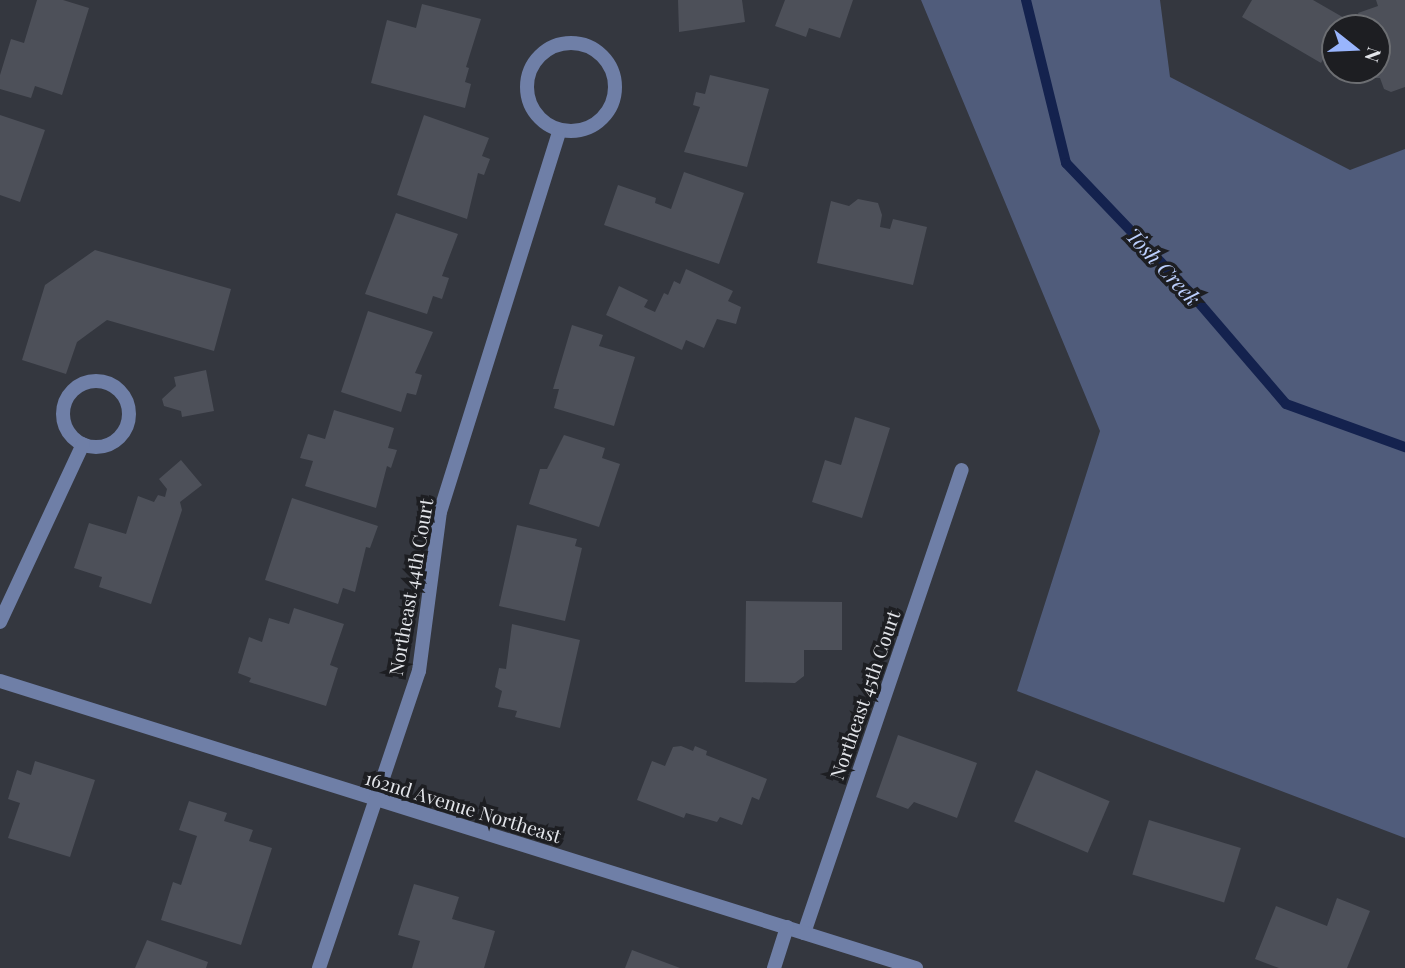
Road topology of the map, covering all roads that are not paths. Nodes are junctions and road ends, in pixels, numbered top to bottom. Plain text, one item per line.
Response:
1 (560, 130) junction
2 (83, 444) junction
3 (962, 470) dead end
4 (0, 622) edge
5 (0, 681) edge
6 (374, 800) junction
7 (787, 927) junction
8 (804, 933) junction
9 (319, 968) edge
10 (774, 968) edge
11 (916, 968) edge

1 - 1 street
1 - 6 street, Northeast 44th Court
2 - 2 street
2 - 4 street
3 - 8 street, Northeast 45th Court
5 - 6 street, 162nd Avenue Northeast
6 - 7 street, 162nd Avenue Northeast
6 - 9 street, Northeast 44th Court
7 - 8 street, 162nd Avenue Northeast
7 - 10 street
8 - 11 street, 162nd Avenue Northeast

